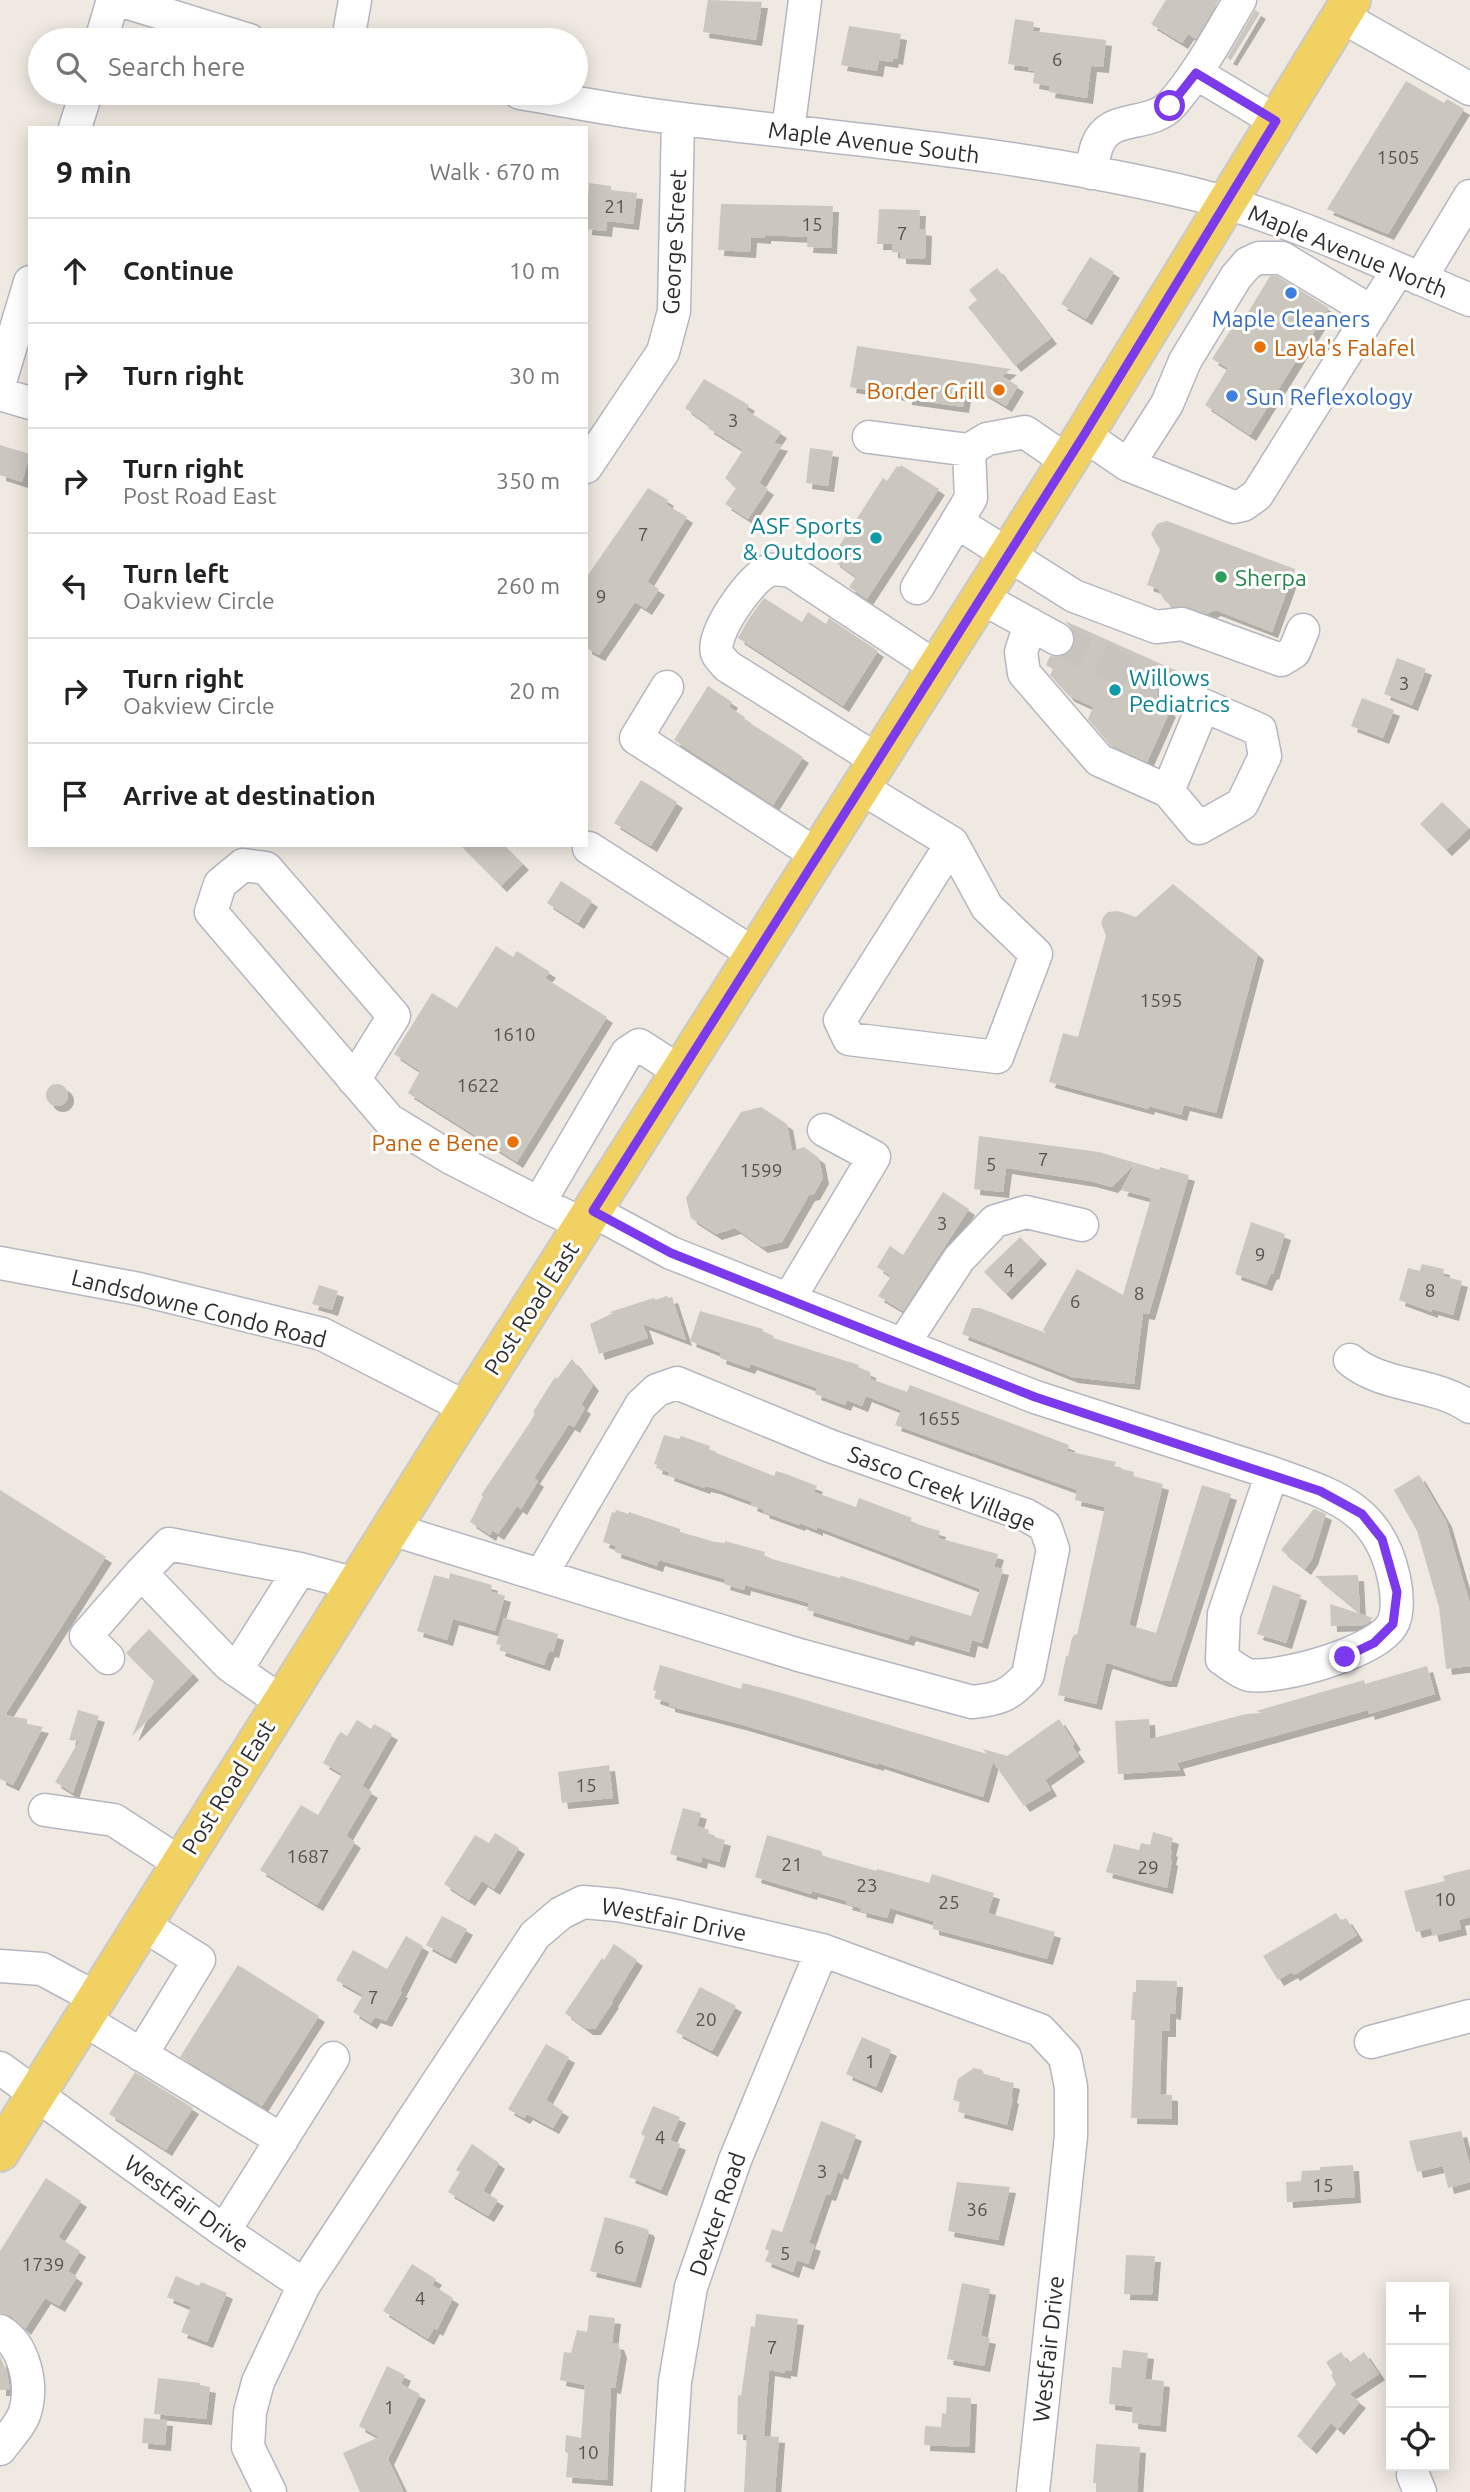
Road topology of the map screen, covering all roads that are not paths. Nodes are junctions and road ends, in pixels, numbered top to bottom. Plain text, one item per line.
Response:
1 (113, 0) edge
2 (119, 0) edge
3 (355, 0) edge
4 (805, 0) edge
5 (1240, 0) edge
6 (1346, 8) edge
7 (105, 28) edge
8 (210, 28) edge
9 (350, 28) edge
10 (1196, 73) junction
11 (1470, 89) edge
12 (588, 104) edge
13 (82, 105) edge
14 (678, 119) junction
15 (1276, 121) junction
16 (76, 126) edge
17 (788, 131) junction
18 (1091, 173) junction
19 (1470, 195) edge
20 (1227, 204) junction
21 (1409, 274) junction
22 (28, 289) edge
23 (1470, 300) edge
24 (1372, 312) junction
25 (0, 382) edge
26 (0, 394) edge
27 (28, 402) edge
28 (869, 437) dead end
29 (1076, 448) junction
30 (969, 450) junction
31 (588, 464) edge
32 (1128, 465) junction
33 (958, 523) junction
34 (1007, 554) junction
35 (917, 588) dead end
36 (980, 597) junction
37 (1303, 630) dead end
38 (936, 667) junction
39 (667, 687) dead end
40 (869, 773) junction
41 (1168, 791) junction
42 (952, 843) junction
43 (589, 848) dead end
44 (817, 855) junction
45 (754, 954) junction
46 (681, 1072) junction
47 (354, 1080) junction
48 (824, 1130) dead end
49 (539, 1203) junction
50 (589, 1218) junction
51 (1082, 1225) dead end
52 (0, 1263) edge
53 (789, 1298) junction
54 (903, 1344) junction
55 (1350, 1360) dead end
56 (1470, 1407) edge
57 (467, 1408) junction
58 (1272, 1474) junction
59 (391, 1529) junction
60 (300, 1569) junction
61 (141, 1573) junction
62 (541, 1575) junction
63 (356, 1584) junction
64 (108, 1658) dead end
65 (236, 1670) junction
66 (282, 1702) junction
67 (45, 1810) dead end
68 (180, 1863) junction
69 (142, 1924) junction
70 (822, 1950) junction
71 (0, 1966) edge
72 (90, 2008) junction
73 (1470, 2016) edge
74 (1371, 2042) dead end
75 (141, 2054) junction
76 (333, 2058) dead end
77 (0, 2068) edge
78 (36, 2094) junction
79 (282, 2140) junction
80 (0, 2152) edge
81 (224, 2231) junction
82 (304, 2285) junction
83 (0, 2331) edge
84 (0, 2449) edge
85 (270, 2492) edge
86 (668, 2492) edge
87 (1033, 2492) edge

1 - 7 street
2 - 8 street
3 - 9 street
4 - 17 street
5 - 10 street
6 - 11 street
6 - 15 main road, Post Road East
10 - 15 street
10 - 18 street
12 - 14 street, Maple Avenue South
13 - 16 street
14 - 17 street, Maple Avenue South
14 - 31 street, George Street
15 - 20 main road, Post Road East
17 - 18 street, Maple Avenue South
18 - 20 street, Maple Avenue South
19 - 21 street
20 - 21 street, Maple Avenue North
20 - 29 main road, Post Road East
21 - 23 street, Maple Avenue North
21 - 24 street
22 - 25 street
24 - 32 street
24 - 32 street
26 - 27 street
28 - 30 street
29 - 30 street
29 - 32 street
29 - 34 main road, Post Road East
30 - 33 street
33 - 34 street
33 - 35 street
34 - 36 main road, Post Road East
34 - 37 street
36 - 38 main road, Post Road East
36 - 41 street
38 - 40 main road, Post Road East
38 - 40 street
39 - 44 street
40 - 42 street
40 - 44 main road, Post Road East
41 - 41 street
42 - 42 street
43 - 45 street
44 - 45 main road, Post Road East
45 - 46 main road, Post Road East
46 - 49 street
46 - 50 main road, Post Road East
47 - 47 street
47 - 49 street
48 - 53 street
49 - 50 street
50 - 53 street
50 - 57 main road, Post Road East
51 - 54 street
52 - 57 street, Landsdowne Condo Road
53 - 54 street
54 - 58 street
55 - 56 street
57 - 59 main road, Post Road East
58 - 58 street
59 - 62 street, Sasco Creek Village
59 - 63 main road, Post Road East
60 - 61 street
60 - 63 street
60 - 65 street
61 - 64 street
61 - 65 street
62 - 62 street, Sasco Creek Village
63 - 66 main road, Post Road East
65 - 66 street
66 - 68 main road, Post Road East
67 - 68 street
68 - 69 main road, Post Road East
69 - 72 main road, Post Road East
69 - 75 street
70 - 82 street, Westfair Drive
70 - 86 street, Dexter Road
70 - 87 street, Westfair Drive
71 - 72 street
72 - 75 street
72 - 78 main road, Post Road East
73 - 74 street
75 - 79 street
76 - 79 street
77 - 78 street, Westfair Drive
78 - 80 main road, Post Road East
78 - 81 street, Westfair Drive
79 - 81 street
81 - 82 street, Westfair Drive
82 - 85 street
83 - 84 street

